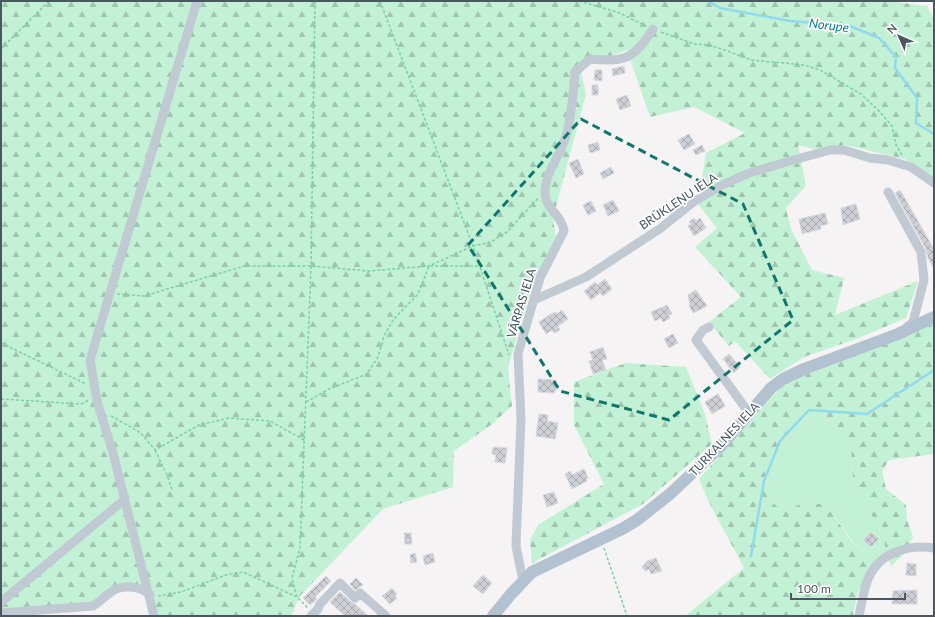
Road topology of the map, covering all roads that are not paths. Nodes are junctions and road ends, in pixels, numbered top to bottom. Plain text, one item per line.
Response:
1 (197, 1) edge
2 (653, 29) road end
3 (934, 183) edge
4 (888, 192) dead end
5 (534, 300) junction
6 (934, 316) edge
7 (709, 328) dead end
8 (898, 334) junction
9 (749, 413) junction
10 (124, 500) junction
11 (934, 548) edge
12 (524, 579) junction
13 (150, 595) junction
14 (1, 602) edge
15 (1, 613) edge
16 (314, 613) edge
17 (154, 616) edge
18 (325, 616) edge
19 (386, 616) edge
20 (493, 616) edge
21 (859, 616) edge

1 - 10 street
2 - 5 street, VĀRPAS IELA
3 - 5 street, BRŪKLEŅU IELA
4 - 8 street
5 - 12 street, VĀRPAS IELA
6 - 8 main road, TURKALNES IELA
7 - 9 street
8 - 9 main road, TURKALNES IELA
9 - 12 main road, TURKALNES IELA
10 - 13 street
10 - 14 street
11 - 21 street
12 - 20 main road, TURKALNES IELA
13 - 15 street
13 - 17 street
16 - 18 street
16 - 19 street

